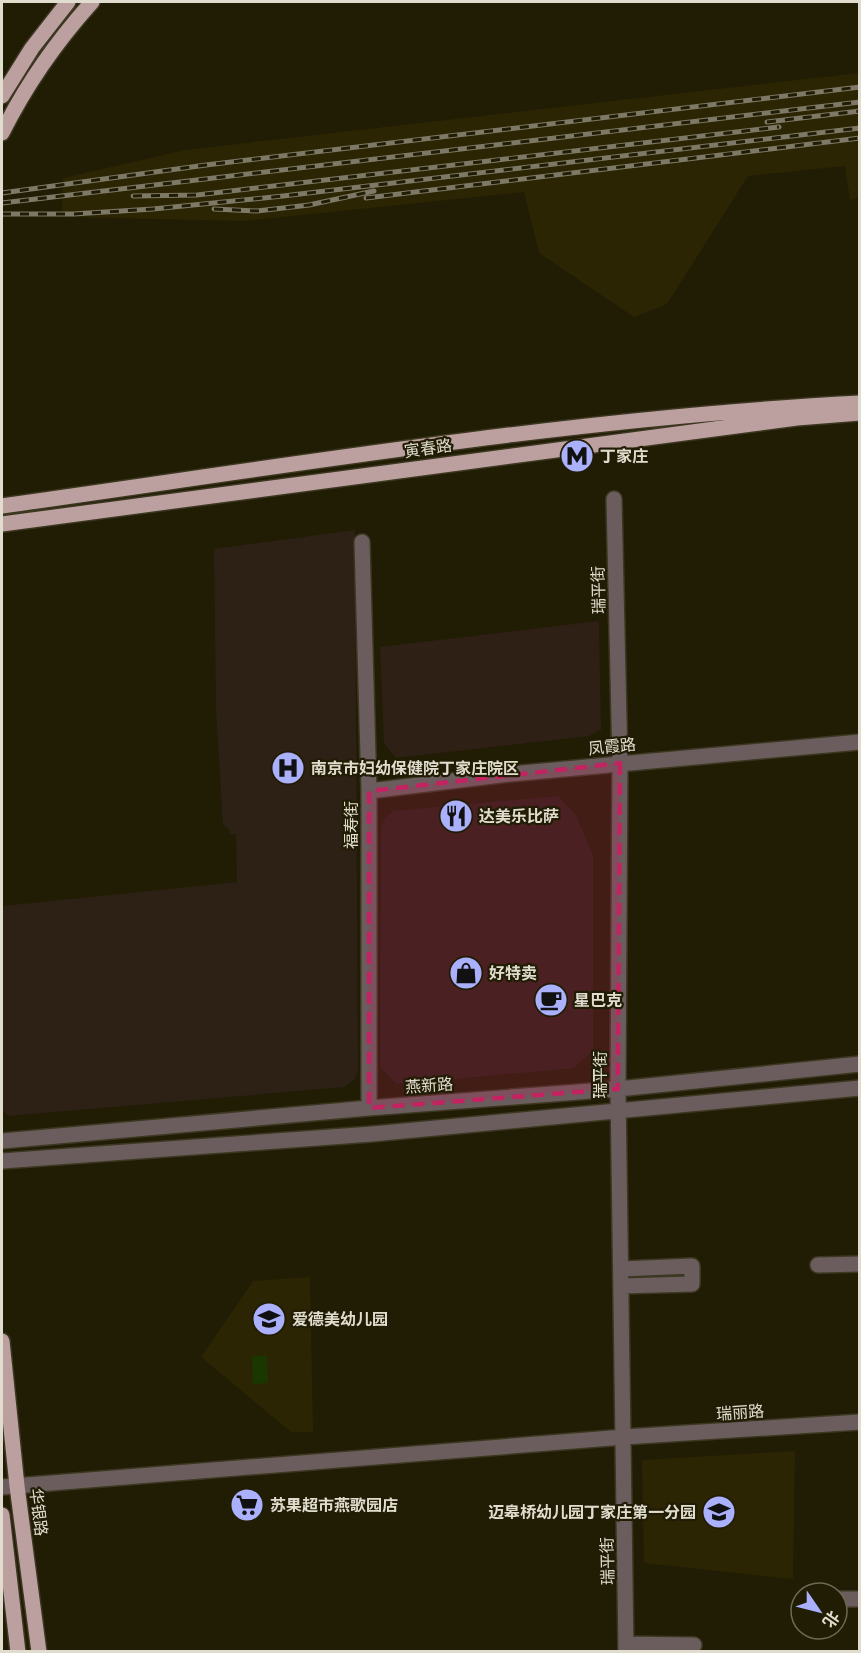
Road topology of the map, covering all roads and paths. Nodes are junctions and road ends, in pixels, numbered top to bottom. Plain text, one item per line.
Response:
1 (68, 2) edge
2 (92, 2) edge
3 (2, 96) edge
4 (2, 133) edge
5 (860, 403) edge
6 (860, 413) edge
7 (614, 499) dead end
8 (2, 506) edge
9 (2, 524) edge
10 (362, 542) dead end
11 (860, 742) edge
12 (620, 763) junction
13 (369, 791) junction
14 (860, 1064) edge
15 (860, 1088) edge
16 (618, 1089) junction
17 (369, 1108) junction
18 (618, 1112) junction
19 (2, 1141) edge
20 (2, 1161) edge
21 (860, 1264) edge
22 (818, 1265) dead end
23 (621, 1269) junction
24 (621, 1286) junction
25 (2, 1341) edge
26 (860, 1422) edge
27 (624, 1437) junction
28 (9, 1486) edge
29 (2, 1515) edge
30 (694, 1645) dead end
31 (626, 1648) edge
32 (18, 1652) edge
33 (39, 1652) edge

1 - 3 main road
2 - 4 main road
5 - 8 main road, 寅春路
6 - 9 main road, 寅春路
7 - 12 street, 瑞平街
10 - 13 street, 福寿街
11 - 12 street, 凤霞路
12 - 13 street, 凤霞路
12 - 16 street, 瑞平街
13 - 17 street, 福寿街
14 - 16 street, 燕新路
15 - 18 street
16 - 17 street, 燕新路
16 - 18 street, 瑞平街
17 - 19 street, 燕新路
18 - 20 street
18 - 23 street, 瑞平街
21 - 22 street
23 - 24 street, 瑞平街
23 - 24 street
24 - 27 street, 瑞平街
25 - 28 main road, 华银路
26 - 27 street, 瑞丽路
27 - 28 street, 瑞丽路
27 - 31 street, 瑞平街
28 - 33 main road, 华银路
29 - 32 main road
30 - 31 street

